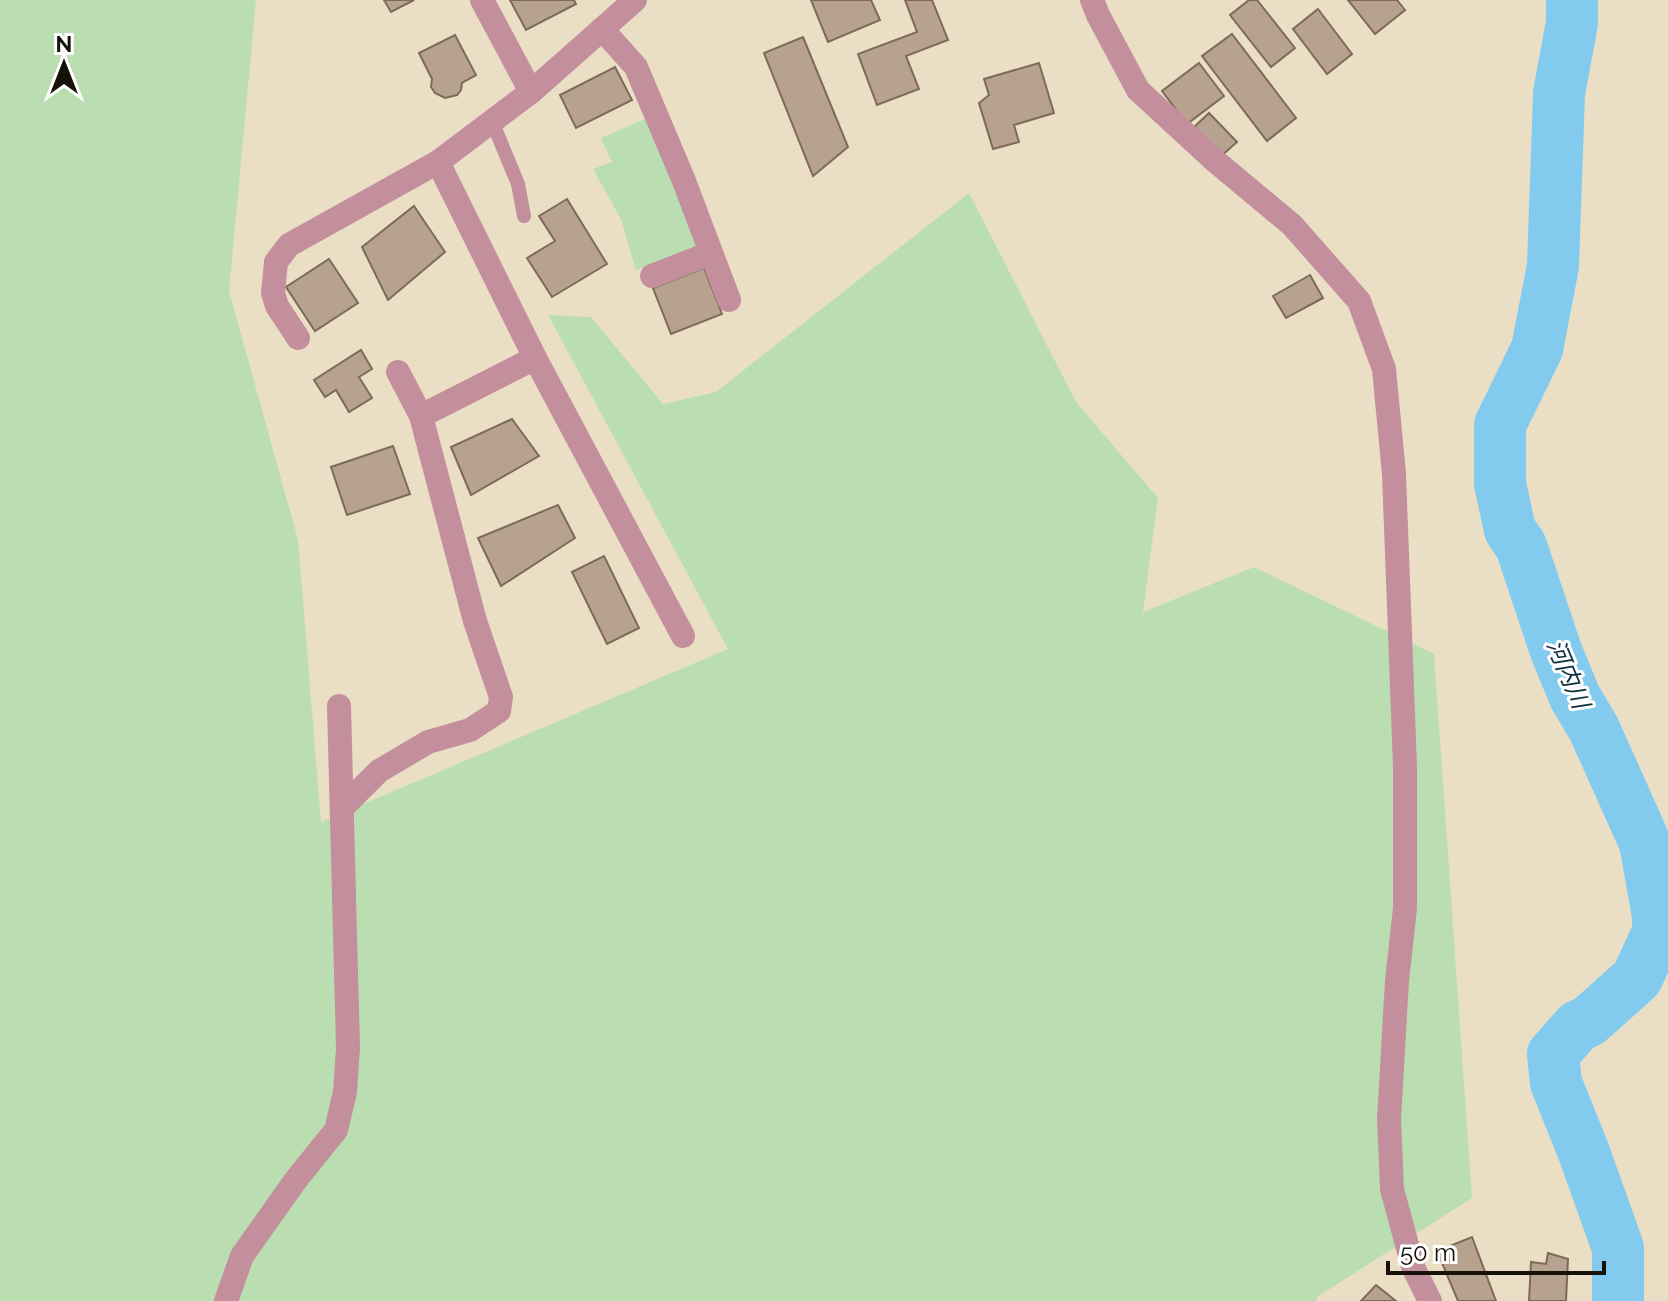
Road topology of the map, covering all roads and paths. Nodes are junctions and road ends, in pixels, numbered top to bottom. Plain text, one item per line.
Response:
1 (482, 0) edge
2 (635, 0) edge
3 (1092, 0) edge
4 (602, 29) junction
5 (531, 92) junction
6 (492, 121) junction
7 (438, 162) junction
8 (524, 216) dead end
9 (711, 253) junction
10 (652, 276) dead end
11 (729, 300) dead end
12 (298, 338) dead end
13 (535, 358) junction
14 (398, 372) dead end
15 (421, 416) junction
16 (683, 636) dead end
17 (339, 706) dead end
18 (343, 807) junction
19 (226, 1301) edge
20 (1430, 1301) edge

1 - 5 street
2 - 4 street
3 - 20 street
4 - 5 street
4 - 9 street
5 - 6 street
6 - 7 street
6 - 8 lane
7 - 12 street
7 - 13 street
9 - 10 street
9 - 11 street
13 - 15 street
13 - 16 street
14 - 15 street
15 - 18 street
17 - 18 street
18 - 19 street

